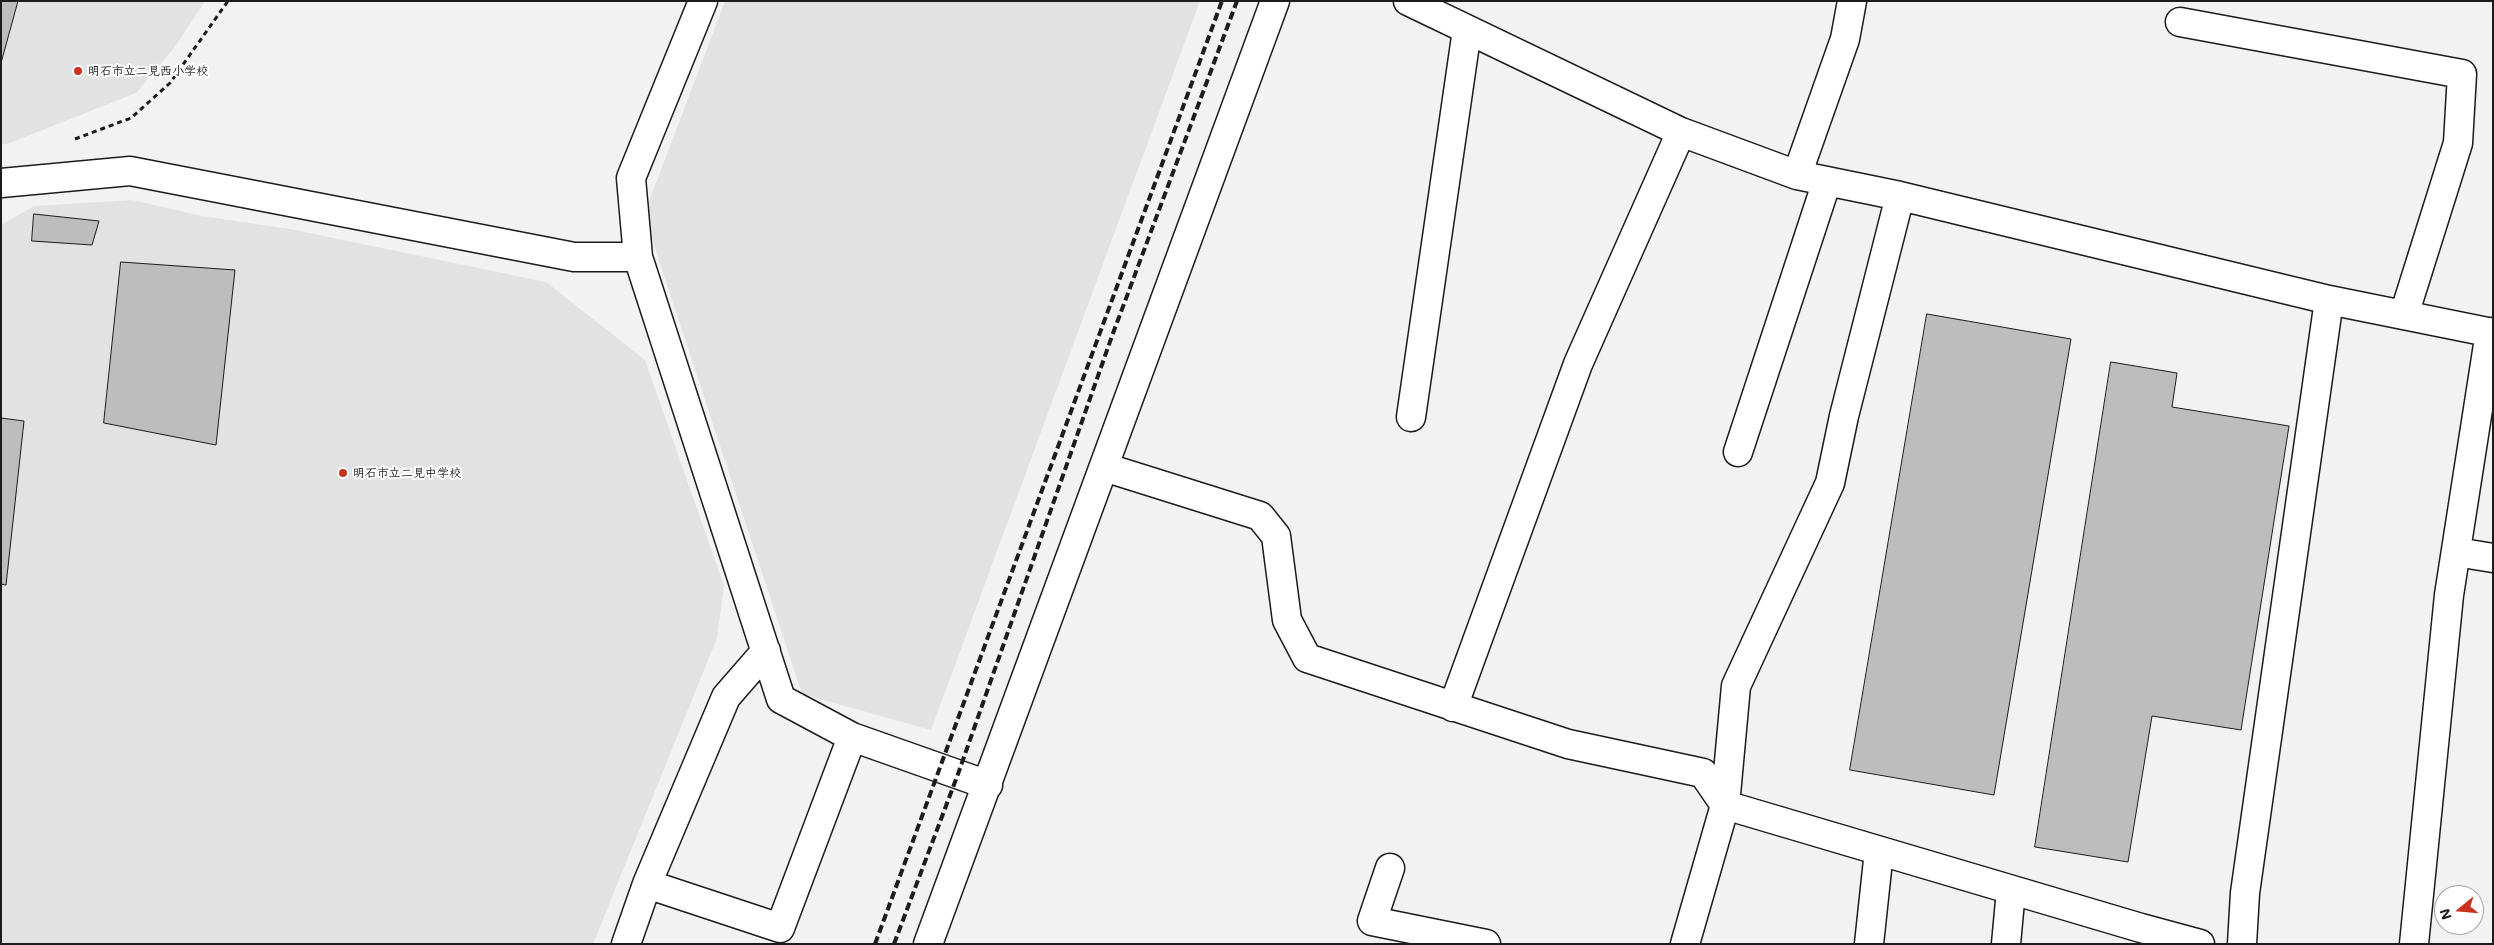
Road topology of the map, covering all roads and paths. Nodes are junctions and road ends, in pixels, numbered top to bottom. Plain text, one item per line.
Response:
1 (228, 1) edge
2 (703, 1) edge
3 (1275, 1) edge
4 (1408, 1) edge
5 (1852, 1) edge
6 (2180, 22) dead end
7 (1467, 30) junction
8 (1681, 132) junction
9 (75, 139) dead end
10 (1797, 175) junction
11 (1827, 181) junction
12 (1, 184) edge
13 (1900, 196) junction
14 (638, 257) junction
15 (2329, 300) junction
16 (2404, 315) junction
17 (2491, 332) edge
18 (1411, 417) dead end
19 (1738, 452) dead end
20 (1104, 468) junction
21 (2456, 552) junction
22 (2493, 558) edge
23 (766, 651) junction
24 (1453, 707) junction
25 (852, 737) junction
26 (988, 785) junction
27 (1725, 805) junction
28 (1879, 851) junction
29 (1390, 868) dead end
30 (647, 884) junction
31 (2011, 890) junction
32 (2140, 936) edge
33 (626, 944) edge
34 (928, 944) edge
35 (1486, 944) edge
36 (1685, 944) edge
37 (1869, 944) edge
38 (2006, 944) edge
39 (2200, 944) edge
40 (2242, 944) edge
41 (2414, 944) edge

1 - 9 path
2 - 14 street
3 - 20 street
4 - 7 street
5 - 10 street
6 - 16 street
7 - 8 street
7 - 18 street
8 - 10 street
8 - 24 street
10 - 11 street
11 - 13 street
11 - 19 street
12 - 14 street
13 - 15 street
13 - 27 street
14 - 23 street
15 - 16 street
15 - 40 street
16 - 17 street
17 - 21 street
20 - 24 street
20 - 26 street
21 - 22 street
21 - 41 street
23 - 25 street
23 - 30 street
24 - 27 street
25 - 26 street
25 - 30 street
26 - 34 street
27 - 28 street
27 - 36 street
28 - 31 street
28 - 37 street
29 - 35 street
30 - 33 street
31 - 32 street
31 - 38 street
32 - 39 street

